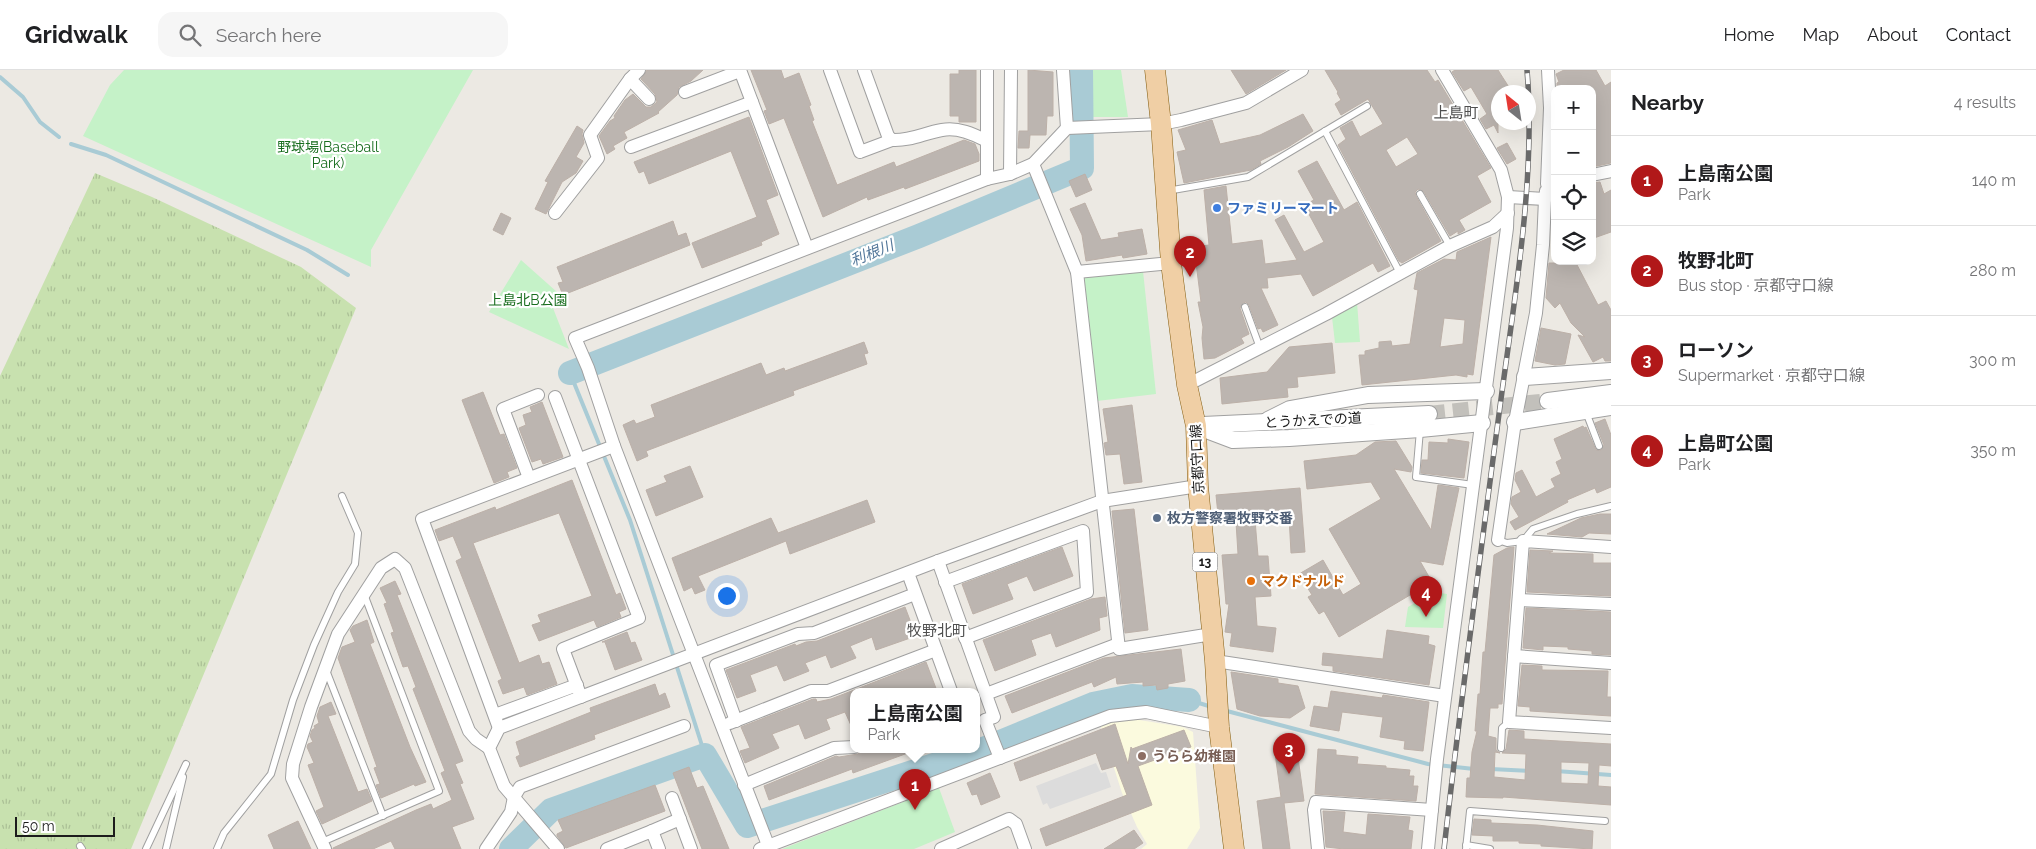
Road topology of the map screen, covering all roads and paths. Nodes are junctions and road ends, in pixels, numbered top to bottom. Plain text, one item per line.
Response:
1 (640, 70) edge
2 (830, 70) edge
3 (864, 70) edge
4 (987, 70) edge
5 (1011, 70) edge
6 (1063, 70) edge
7 (1155, 70) edge
8 (1302, 70) edge
9 (1442, 70) edge
10 (1548, 70) edge
11 (740, 71) edge
12 (630, 80) junction
13 (685, 92) dead end
14 (649, 99) dead end
15 (752, 102) junction
16 (1367, 106) dead end
17 (1161, 124) junction
18 (1070, 128) junction
19 (1325, 131) junction
20 (892, 140) junction
21 (987, 141) junction
22 (631, 147) dead end
23 (1036, 169) junction
24 (1611, 171) edge
25 (1010, 174) junction
26 (1596, 174) edge
27 (987, 179) junction
28 (1551, 183) edge
29 (1166, 191) junction
30 (1420, 194) dead end
31 (1508, 197) junction
32 (1545, 199) junction
33 (555, 213) dead end
34 (1508, 213) junction
35 (1450, 246) junction
36 (807, 248) junction
37 (1171, 263) junction
38 (1077, 272) junction
39 (1400, 274) junction
40 (1245, 307) dead end
41 (1260, 348) junction
42 (1611, 372) edge
43 (1525, 377) junction
44 (1187, 385) junction
45 (1486, 390) junction
46 (1611, 393) edge
47 (538, 395) dead end
48 (555, 397) dead end
49 (1548, 401) tunnel mouth
50 (1611, 407) edge
51 (1585, 411) junction
52 (1429, 414) tunnel mouth
53 (1482, 422) junction
54 (1514, 422) junction
55 (1264, 423) junction
56 (1196, 426) junction
57 (1420, 429) junction
58 (614, 446) junction
59 (1599, 446) dead end
60 (578, 459) junction
61 (529, 478) junction
62 (1474, 485) junction
63 (1198, 486) junction
64 (342, 496) dead end
65 (1102, 501) junction
66 (1611, 506) edge
67 (1498, 540) joint
68 (1523, 541) junction
69 (1611, 547) edge
70 (938, 561) junction
71 (908, 573) junction
72 (945, 582) junction
73 (364, 594) junction
74 (915, 594) junction
75 (1519, 600) junction
76 (1611, 604) edge
77 (1212, 634) junction
78 (965, 638) junction
79 (1118, 644) junction
80 (936, 650) junction
81 (693, 654) junction
82 (1514, 656) junction
83 (1214, 661) junction
84 (1611, 662) edge
85 (325, 669) junction
86 (950, 688) edge
87 (579, 691) junction
88 (986, 694) junction
89 (1446, 696) junction
90 (1218, 713) junction
91 (495, 715) junction
92 (736, 721) junction
93 (981, 722) edge
94 (1509, 722) junction
95 (684, 726) dead end
96 (722, 726) junction
97 (500, 728) junction
98 (1611, 728) edge
99 (850, 747) edge
100 (489, 748) junction
101 (1501, 748) dead end
102 (1000, 758) junction
103 (744, 785) junction
104 (514, 797) junction
105 (672, 798) dead end
106 (1432, 810) junction
107 (383, 816) junction
108 (680, 818) junction
109 (1605, 822) dead end
110 (652, 831) junction
111 (324, 846) edge
112 (764, 847) edge
113 (1466, 847) edge
114 (146, 849) edge
115 (166, 849) edge
116 (216, 849) edge
117 (486, 849) edge
118 (558, 849) edge
119 (607, 849) edge
120 (659, 849) edge
121 (691, 849) edge
122 (941, 849) edge
123 (1025, 849) edge
124 (1234, 849) edge
125 (1318, 849) edge
126 (1428, 849) edge
127 (1490, 849) edge

1 - 12 street
2 - 20 street
3 - 20 street
4 - 21 street
5 - 25 street
6 - 18 street
7 - 17 main road, 京都守口線 / 13
8 - 17 street
9 - 31 street
10 - 28 street
11 - 13 street
11 - 15 street
12 - 14 street
12 - 33 street
15 - 22 street
15 - 36 street
16 - 19 lane
17 - 18 street
17 - 29 main road, 京都守口線 / 13
18 - 23 street
19 - 29 lane
19 - 39 lane
20 - 21 street
21 - 27 street
23 - 25 street
23 - 38 street
24 - 26 street
25 - 27 street
27 - 36 street
28 - 32 street
29 - 37 main road, 京都守口線 / 13
30 - 35 lane
31 - 32 street
31 - 34 street
32 - 43 street
34 - 35 street
34 - 45 street
35 - 39 street
36 - 58 street
37 - 38 street
37 - 44 main road, 京都守口線 / 13
38 - 65 street
39 - 41 street
40 - 41 lane
41 - 44 street
42 - 43 street
43 - 54 street
44 - 56 main road, 京都守口線 / 13
45 - 53 street
45 - 55 street
46 - 49 street
47 - 61 street
48 - 60 street
50 - 51 street
51 - 54 street
51 - 59 lane
52 - 55 street, とうかえでの道
53 - 57 street
53 - 62 street
54 - 67 street
55 - 56 street, とうかえでの道
56 - 57 street
56 - 63 main road, 京都守口線 / 13
57 - 62 lane
58 - 60 street
58 - 81 street
60 - 61 street
60 - 87 street
61 - 91 street
62 - 89 street
63 - 65 street
63 - 77 main road, 京都守口線 / 13
64 - 116 lane
65 - 70 street
65 - 79 street
66 - 68 lane
67 - 68 lane
68 - 69 street
68 - 75 street
70 - 71 street
70 - 72 street
71 - 74 street
71 - 81 street
72 - 78 street
72 - 78 street
73 - 85 street
73 - 100 street
73 - 107 lane
74 - 80 street
74 - 92 street
75 - 76 street
75 - 82 street
77 - 79 street
77 - 83 main road, 京都守口線 / 13
78 - 88 street
79 - 88 street
80 - 86 street
80 - 92 street
81 - 87 street
81 - 96 street
82 - 84 street
82 - 94 street
83 - 89 street
83 - 90 main road, 京都守口線 / 13
85 - 107 lane
85 - 111 street
87 - 91 street
87 - 97 street
88 - 93 street
89 - 106 street
90 - 102 street
90 - 124 main road, 京都守口線 / 13
91 - 97 street
92 - 96 street
93 - 102 street
94 - 98 street
94 - 101 lane
95 - 104 street
96 - 103 street
97 - 100 street
99 - 103 street
100 - 104 street
102 - 112 street
103 - 112 street
104 - 117 street
104 - 118 street
105 - 108 street
106 - 125 street
106 - 126 street
107 - 111 lane
108 - 110 street
108 - 121 street
109 - 113 lane
110 - 119 street
110 - 120 street
113 - 127 lane
114 - 115 lane
122 - 123 street

